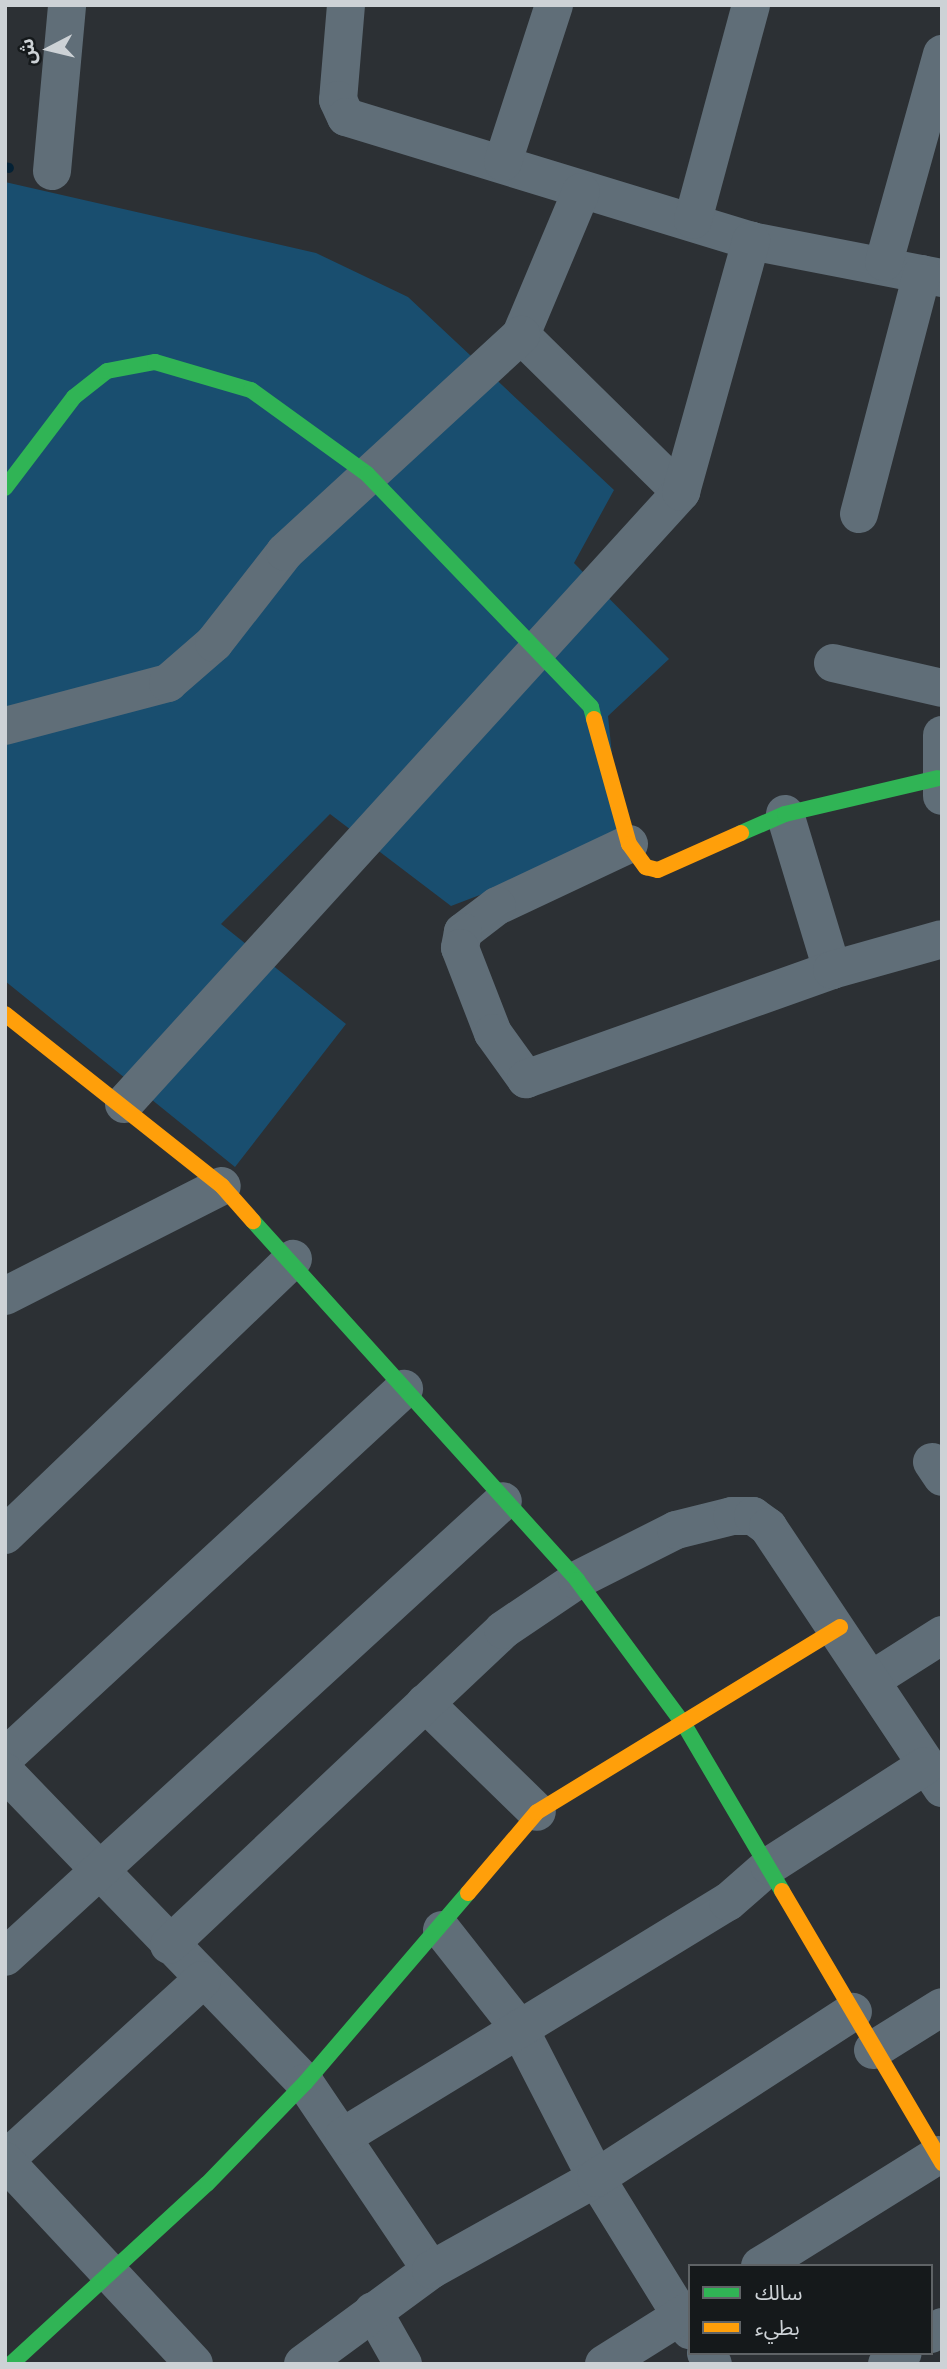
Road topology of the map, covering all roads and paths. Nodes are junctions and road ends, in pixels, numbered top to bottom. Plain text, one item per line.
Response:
1 (67, 5) edge
2 (346, 5) edge
3 (554, 5) edge
4 (751, 5) edge
5 (942, 54) edge
6 (503, 162) junction
7 (52, 171) dead end
8 (581, 192) junction
9 (693, 220) junction
10 (751, 241) junction
11 (884, 262) junction
12 (932, 276) edge
13 (521, 335) junction
14 (367, 474) junction
15 (5, 488) edge
16 (681, 492) junction
17 (859, 514) dead end
18 (538, 648) junction
19 (833, 663) dead end
20 (942, 688) edge
21 (5, 726) edge
22 (942, 736) edge
23 (940, 787) edge
24 (785, 814) junction
25 (629, 844) junction
26 (942, 939) edge
27 (832, 970) junction
28 (5, 1014) edge
29 (124, 1104) junction
30 (222, 1186) junction
31 (293, 1259) junction
32 (5, 1296) edge
33 (404, 1389) junction
34 (503, 1501) junction
35 (5, 1535) edge
36 (577, 1580) junction
37 (839, 1627) junction
38 (942, 1634) edge
39 (873, 1679) junction
40 (425, 1703) junction
41 (684, 1726) junction
42 (5, 1757) edge
43 (5, 1772) edge
44 (934, 1777) edge
45 (537, 1812) junction
46 (769, 1866) junction
47 (96, 1869) junction
48 (442, 1930) junction
49 (169, 1945) junction
50 (5, 1957) edge
51 (202, 1980) junction
52 (942, 2007) edge
53 (853, 2012) junction
54 (519, 2028) junction
55 (873, 2050) junction
56 (305, 2083) junction
57 (344, 2136) junction
58 (940, 2159) edge
59 (5, 2161) edge
60 (596, 2178) junction
61 (763, 2264) edge
62 (110, 2269) junction
63 (432, 2270) junction
64 (373, 2311) junction
65 (686, 2319) edge
66 (11, 2364) edge
67 (194, 2364) edge
68 (303, 2364) edge
69 (403, 2364) edge
70 (604, 2364) edge

1 - 7 street
2 - 6 street
3 - 6 street
4 - 9 street
5 - 11 street
6 - 8 street
8 - 9 street
8 - 13 street
9 - 10 street
10 - 11 street
10 - 16 street
11 - 12 street
12 - 17 street
13 - 14 street
13 - 16 street
14 - 15 street
14 - 18 street
14 - 21 street
16 - 18 street
18 - 25 street
18 - 29 street
19 - 20 street
22 - 23 street
23 - 24 street
24 - 25 street
24 - 27 street
25 - 27 street
26 - 27 street
28 - 29 street
29 - 30 street
30 - 31 street
30 - 32 street
31 - 33 street
31 - 35 street
33 - 34 street
33 - 42 street
34 - 36 street
34 - 47 street
36 - 37 street
36 - 40 street
36 - 41 street
37 - 39 street
37 - 41 street
38 - 39 street
39 - 44 street
40 - 45 street
40 - 49 street
41 - 45 street
41 - 46 street
43 - 47 street
44 - 46 street
45 - 48 street
46 - 53 street
46 - 54 street
47 - 49 street
47 - 50 street
48 - 54 street
48 - 56 street
49 - 51 street
51 - 56 street
51 - 59 street
52 - 55 street
53 - 55 street
53 - 60 street
54 - 57 street
54 - 60 street
55 - 58 street
56 - 57 street
56 - 62 street
57 - 63 street
58 - 61 street
59 - 62 street
60 - 63 street
60 - 65 street
62 - 66 street
62 - 67 street
63 - 64 street
64 - 68 street
64 - 69 street
65 - 70 street

